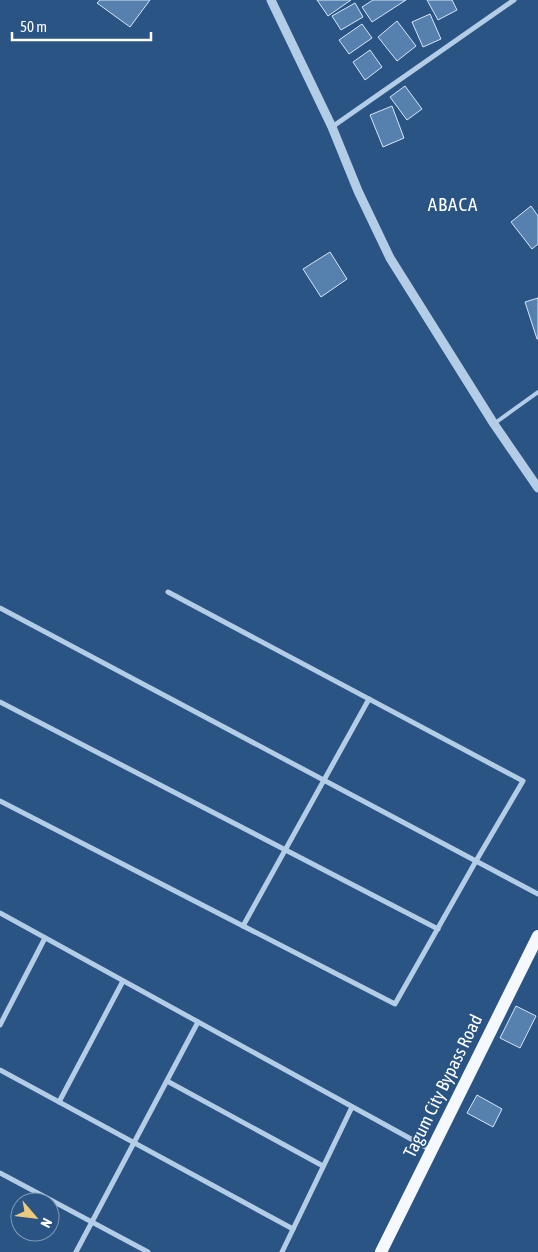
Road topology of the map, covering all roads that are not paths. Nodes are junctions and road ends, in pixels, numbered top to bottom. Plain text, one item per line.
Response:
1 (271, 0) edge
2 (514, 0) edge
3 (332, 126) junction
4 (538, 392) edge
5 (494, 424) junction
6 (538, 488) edge
7 (168, 592) dead end
8 (0, 608) edge
9 (369, 699) junction
10 (0, 702) edge
11 (325, 780) junction
12 (0, 801) edge
13 (286, 851) junction
14 (476, 861) junction
15 (538, 894) edge
16 (0, 913) edge
17 (243, 926) junction
18 (438, 930) junction
19 (538, 936) edge
20 (45, 938) junction
21 (123, 981) junction
22 (198, 1022) junction
23 (0, 1025) edge
24 (0, 1070) edge
25 (167, 1081) junction
26 (59, 1102) junction
27 (352, 1107) junction
28 (134, 1142) junction
29 (431, 1150) junction
30 (324, 1166) junction
31 (0, 1173) edge
32 (92, 1222) junction
33 (293, 1229) junction
34 (76, 1252) edge
35 (148, 1252) edge
36 (282, 1252) edge
37 (381, 1252) edge

1 - 3 street
2 - 3 street
3 - 5 street
4 - 5 lane
5 - 6 street
7 - 9 street
8 - 11 street
9 - 11 street
9 - 14 street
10 - 13 street
11 - 13 street
11 - 14 street
12 - 17 street
13 - 17 street
13 - 18 street
14 - 15 street
14 - 18 street
16 - 20 street
17 - 18 street
19 - 29 main road, Tagum City Bypass Road
20 - 21 street
20 - 23 street
21 - 22 street
21 - 26 street
22 - 25 street
22 - 27 street
24 - 26 street
25 - 28 street
25 - 30 street
26 - 28 street
27 - 29 street
27 - 30 street
28 - 32 street
28 - 33 street
29 - 37 main road, Tagum City Bypass Road
30 - 33 street
31 - 32 street
32 - 34 street
32 - 35 street
33 - 36 street

